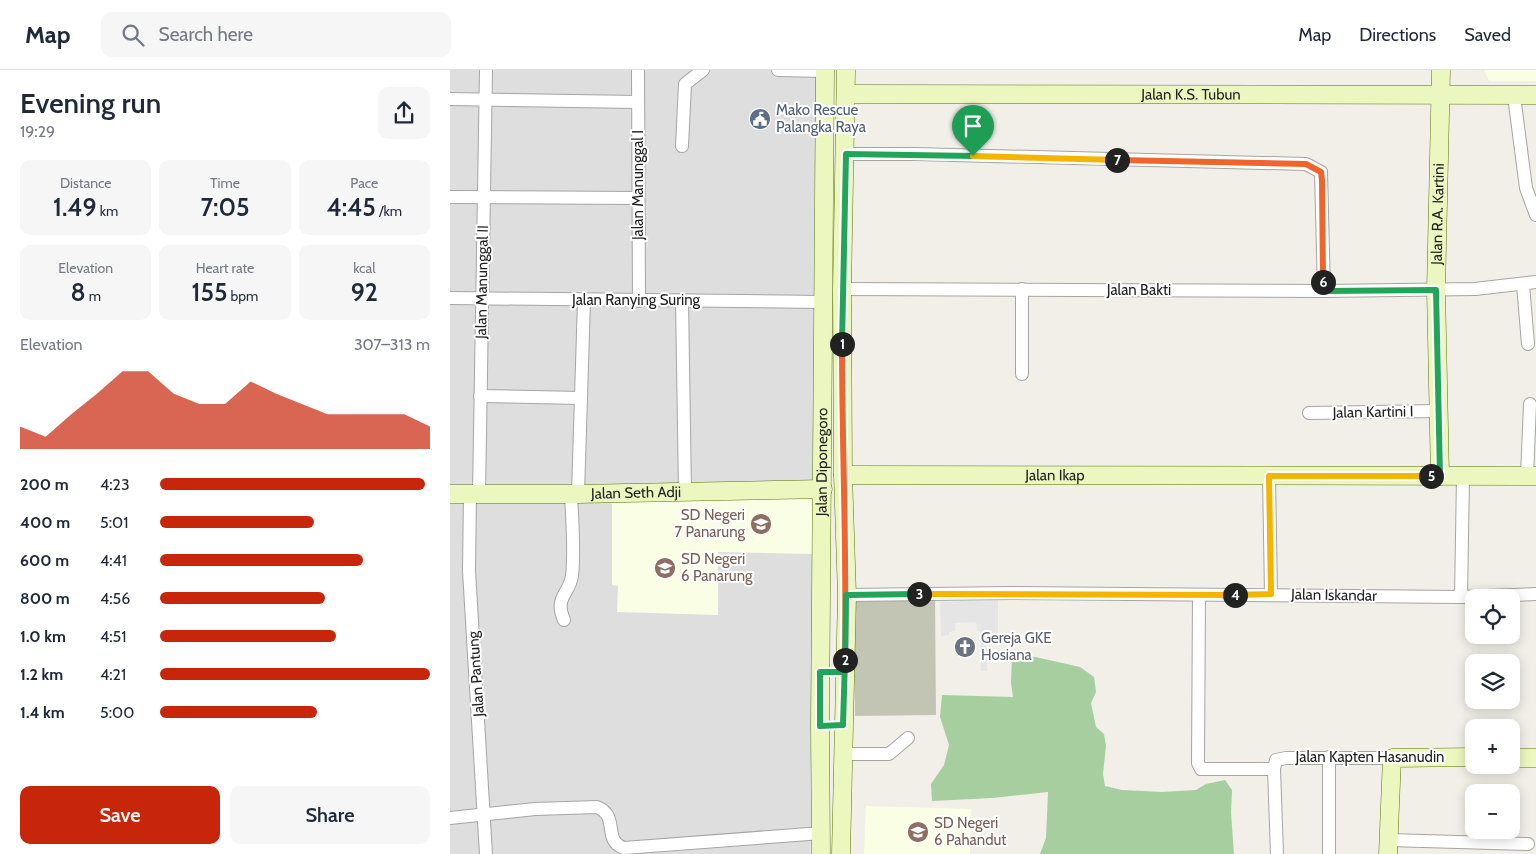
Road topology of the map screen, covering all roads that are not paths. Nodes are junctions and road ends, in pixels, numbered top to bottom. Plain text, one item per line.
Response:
1 (486, 70) edge
2 (638, 70) edge
3 (703, 70) edge
4 (778, 70) edge
5 (825, 70) edge
6 (846, 70) edge
7 (1441, 70) edge
8 (846, 94) junction
9 (1442, 94) junction
10 (1536, 95) edge
11 (1514, 96) junction
12 (450, 99) edge
13 (486, 99) junction
14 (638, 102) junction
15 (682, 146) dead end
16 (846, 154) junction
17 (450, 197) edge
18 (484, 197) junction
19 (638, 198) junction
20 (1536, 215) edge
21 (1536, 282) edge
22 (1523, 284) junction
23 (842, 289) junction
24 (1022, 289) junction
25 (1436, 290) junction
26 (1324, 291) junction
27 (450, 298) edge
28 (481, 299) junction
29 (584, 300) junction
30 (682, 300) junction
31 (639, 301) junction
32 (823, 302) junction
33 (1528, 344) dead end
34 (1022, 374) dead end
35 (480, 396) junction
36 (581, 398) junction
37 (1530, 404) dead end
38 (1437, 411) junction
39 (1309, 413) dead end
40 (842, 475) junction
41 (1269, 476) junction
42 (1440, 476) junction
43 (1463, 476) junction
44 (1531, 476) edge
45 (823, 488) junction
46 (685, 492) junction
47 (475, 493) junction
48 (450, 494) edge
49 (574, 494) junction
50 (1271, 594) junction
51 (1536, 594) edge
52 (846, 595) junction
53 (1199, 596) junction
54 (1461, 596) junction
55 (564, 620) dead end
56 (820, 672) junction
57 (845, 672) junction
58 (843, 725) junction
59 (820, 726) junction
60 (908, 738) dead end
61 (842, 754) junction
62 (1329, 757) junction
63 (1465, 757) edge
64 (1392, 758) junction
65 (1520, 758) edge
66 (1536, 758) edge
67 (1274, 769) junction
68 (484, 813) junction
69 (450, 818) edge
70 (822, 833) junction
71 (1528, 844) dead end
72 (1388, 847) edge
73 (486, 854) edge
74 (821, 854) edge
75 (841, 854) edge
76 (1277, 854) edge
77 (1329, 854) edge

1 - 13 street, Jalan Manunggal II
2 - 14 street, Jalan Manunggal I
3 - 15 street
4 - 5 street
5 - 32 street, Jalan Diponegoro
6 - 8 street, Jalan Diponegoro
7 - 9 street, Jalan R.A. Kartini
8 - 9 street, Jalan K.S. Tubun
8 - 16 street, Jalan Diponegoro
9 - 11 street, Jalan K.S. Tubun
9 - 25 street, Jalan R.A. Kartini
10 - 11 street, Jalan K.S. Tubun
11 - 20 street
12 - 13 street
13 - 14 street
13 - 18 street, Jalan Manunggal II
14 - 19 street, Jalan Manunggal I
16 - 23 street, Jalan Diponegoro
16 - 26 street
17 - 18 street
18 - 19 street
18 - 28 street, Jalan Manunggal II
19 - 31 street, Jalan Manunggal I
21 - 22 street, Jalan Bakti
22 - 25 street, Jalan Bakti
22 - 33 street
23 - 24 street, Jalan Bakti
23 - 40 street, Jalan Diponegoro
24 - 26 street, Jalan Bakti
24 - 34 street
25 - 26 street, Jalan Bakti
25 - 38 street, Jalan R.A. Kartini
27 - 28 street, Jalan Ranying Suring
28 - 29 street, Jalan Ranying Suring
28 - 35 street, Jalan Manunggal II
29 - 31 street, Jalan Ranying Suring
29 - 36 street
30 - 31 street, Jalan Ranying Suring
30 - 32 street, Jalan Ranying Suring
30 - 46 street
32 - 45 street, Jalan Diponegoro
35 - 36 street
35 - 47 street, Jalan Manunggal II
36 - 49 street
37 - 44 street
38 - 39 street, Jalan Kartini I
38 - 42 street, Jalan R.A. Kartini
40 - 41 street, Jalan Ikap
40 - 52 street, Jalan Diponegoro
41 - 42 street, Jalan Ikap
41 - 50 street
42 - 43 street, Jalan Ikap
43 - 44 street, Jalan Ikap
43 - 54 street
45 - 46 street, Jalan Seth Adji
45 - 56 street, Jalan Diponegoro
46 - 49 street, Jalan Seth Adji
47 - 48 street, Jalan Seth Adji
47 - 49 street, Jalan Seth Adji
47 - 68 street, Jalan Pantung
49 - 55 street
50 - 53 street, Jalan Iskandar
50 - 54 street, Jalan Iskandar
51 - 54 street, Jalan Iskandar
52 - 53 street, Jalan Iskandar
52 - 57 street, Jalan Diponegoro
53 - 67 street, Jalan Kapten Hasanudin
56 - 57 street
56 - 59 street, Jalan Diponegoro
57 - 58 street, Jalan Diponegoro
58 - 59 street
58 - 61 street, Jalan Diponegoro
59 - 70 street, Jalan Diponegoro
60 - 61 street
61 - 75 street, Jalan Diponegoro
62 - 64 street, Jalan Kapten Hasanudin
62 - 67 street, Jalan Kapten Hasanudin
62 - 77 street
63 - 64 street, Jalan Kapten Hasanudin
64 - 72 street
65 - 66 street
67 - 76 street, Jalan Kapten Hasanudin
68 - 69 street
68 - 70 street
68 - 73 street, Jalan Pantung
70 - 74 street, Jalan Diponegoro
71 - 72 street

